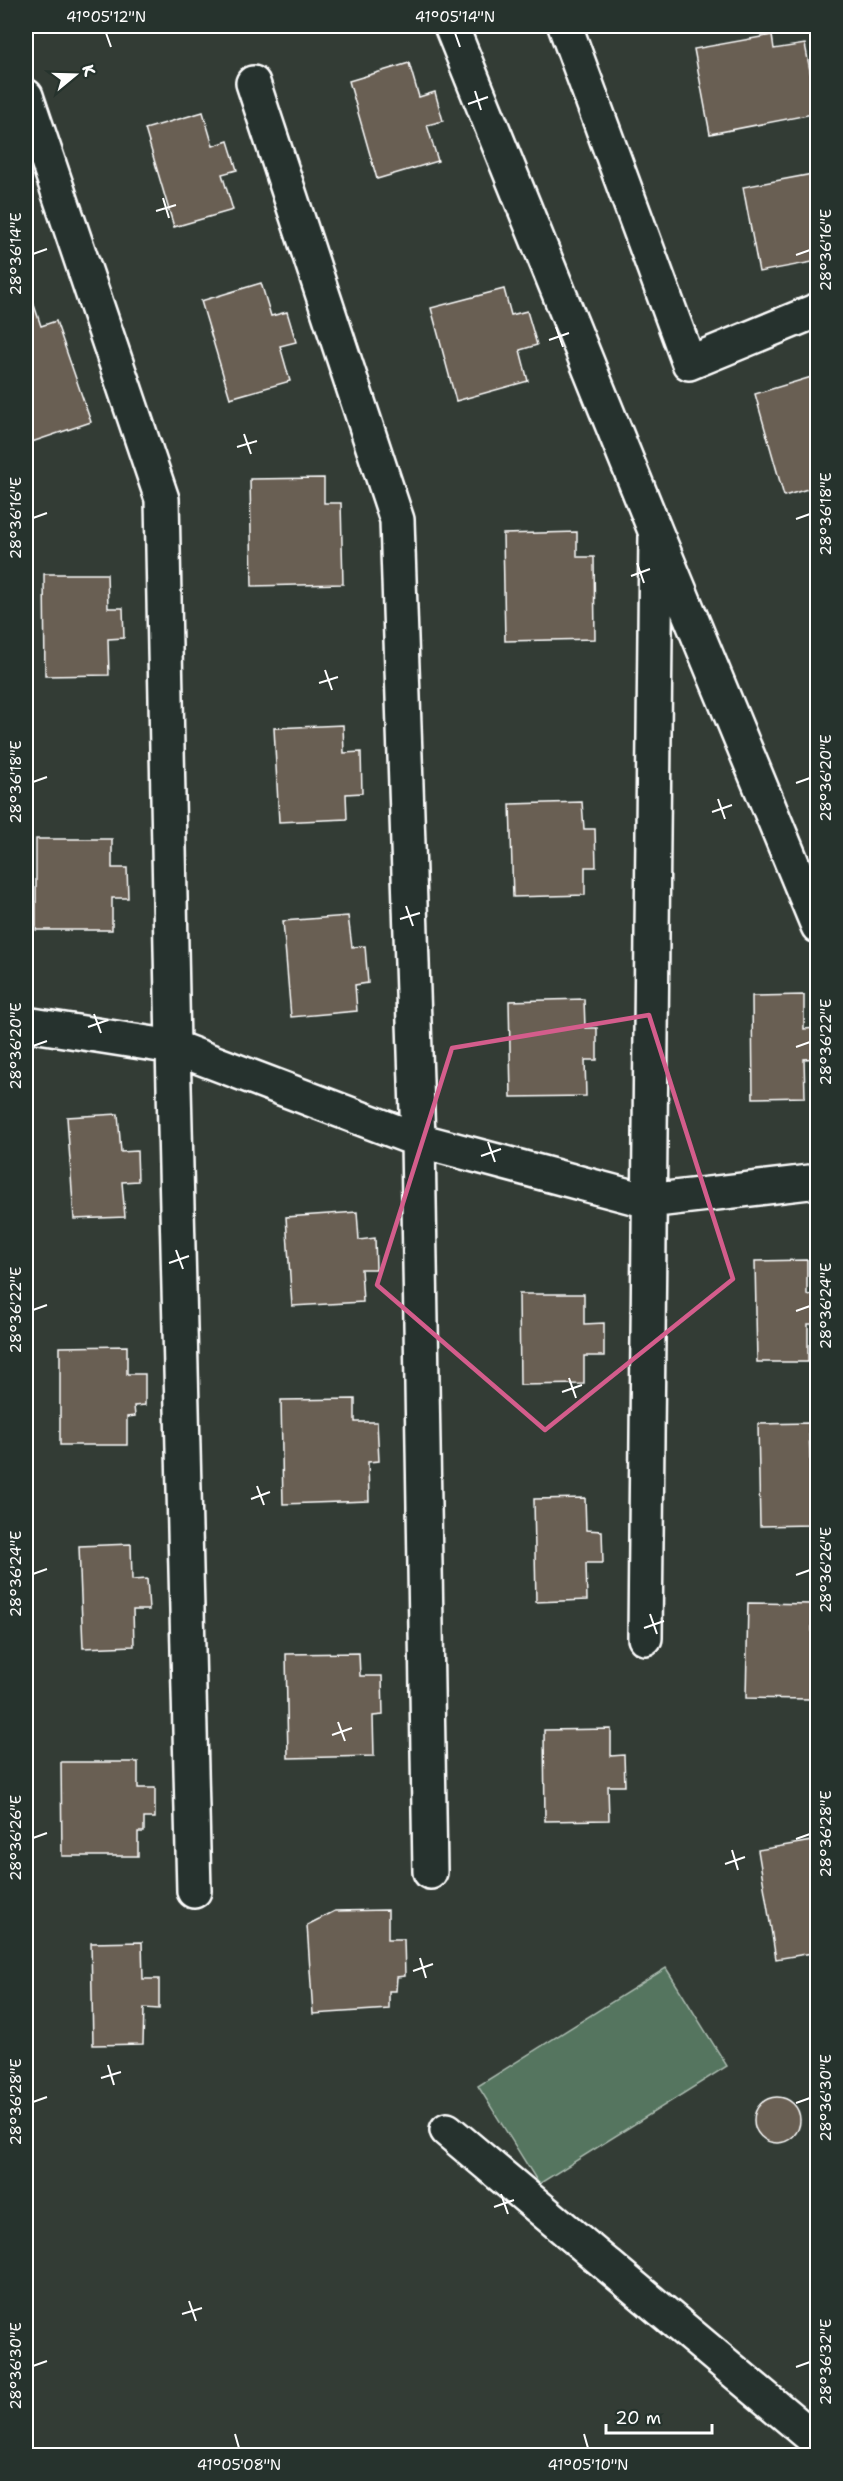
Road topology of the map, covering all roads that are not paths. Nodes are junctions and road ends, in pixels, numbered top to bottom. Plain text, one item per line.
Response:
1 (452, 26) edge
2 (565, 26) edge
3 (253, 82) dead end
4 (26, 96) edge
5 (818, 310) edge
6 (656, 533) junction
7 (818, 926) edge
8 (26, 1024) edge
9 (173, 1047) junction
10 (418, 1140) junction
11 (818, 1181) edge
12 (648, 1201) junction
13 (645, 1638) dead end
14 (430, 1872) dead end
15 (194, 1892) dead end
16 (447, 2130) dead end
17 (818, 2442) edge

1 - 6 street
2 - 5 street
3 - 10 street
4 - 9 street
6 - 7 street
6 - 12 street
8 - 9 street
9 - 10 street
9 - 15 street
10 - 12 street
10 - 14 street
11 - 12 street
12 - 13 street
16 - 17 street

